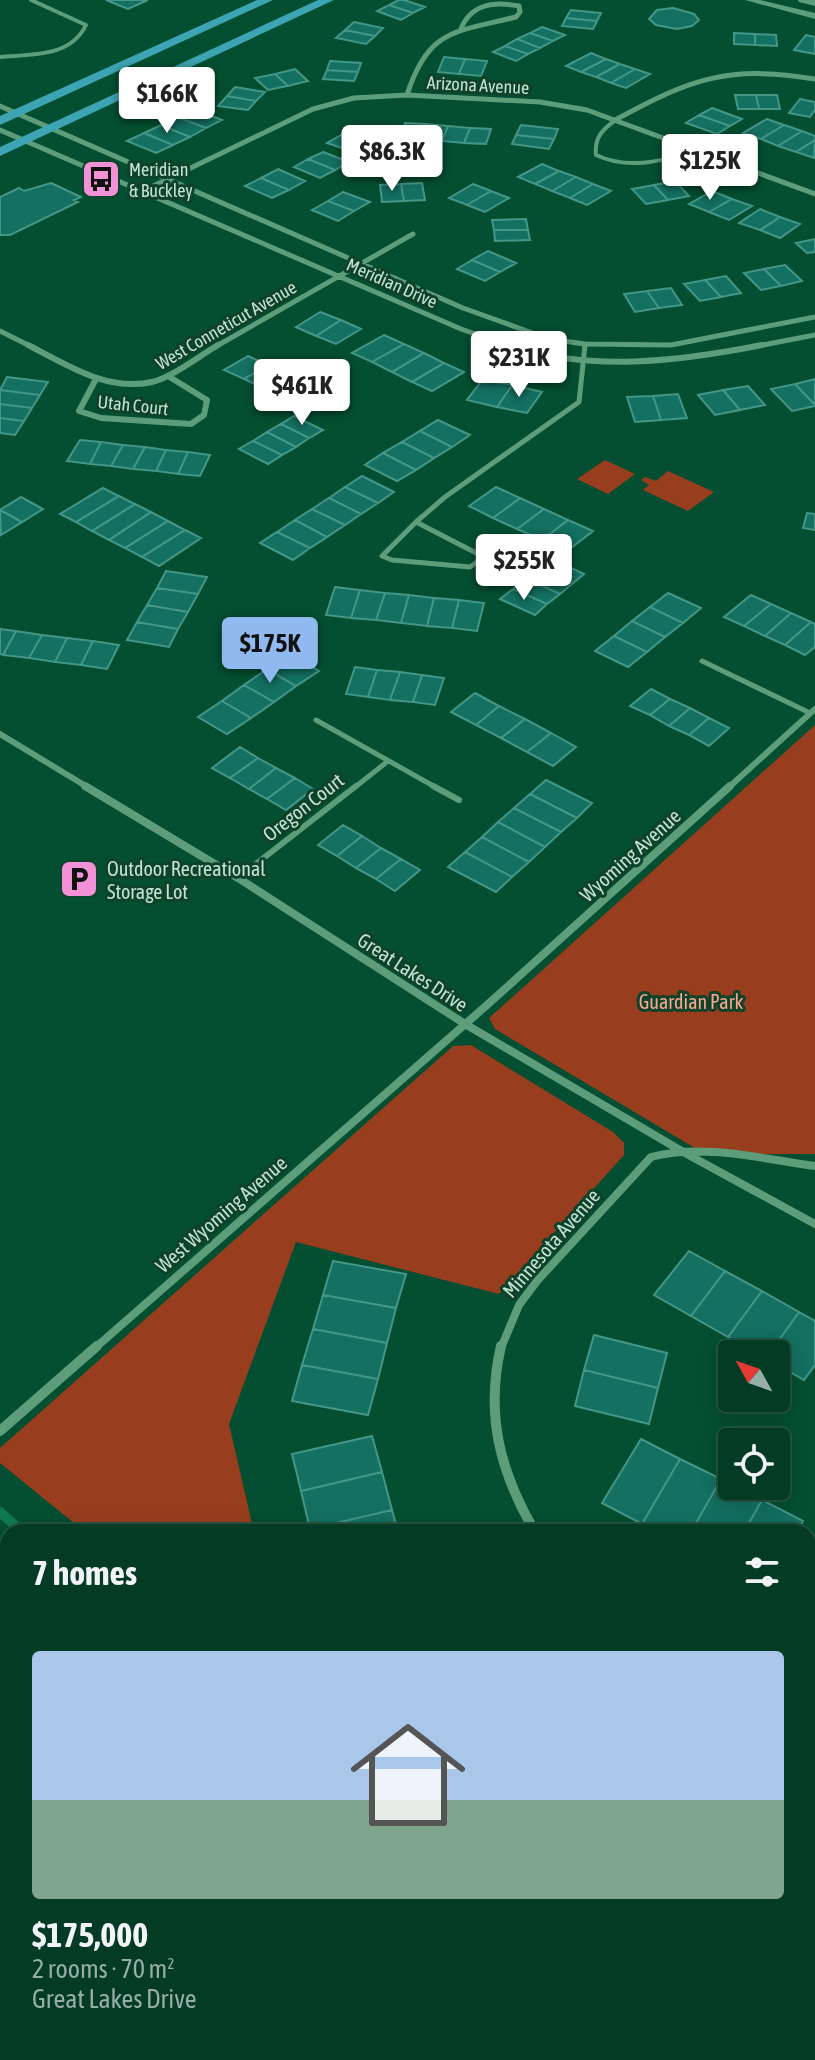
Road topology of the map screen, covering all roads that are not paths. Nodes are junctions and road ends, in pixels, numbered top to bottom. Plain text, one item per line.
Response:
1 (31, 0) edge
2 (267, 0) edge
3 (328, 0) edge
4 (749, 0) edge
5 (802, 0) edge
6 (815, 3) edge
7 (815, 16) edge
8 (460, 31) junction
9 (0, 57) edge
10 (815, 79) edge
11 (407, 95) junction
12 (0, 106) edge
13 (18, 113) junction
14 (617, 119) junction
15 (0, 121) edge
16 (52, 128) junction
17 (0, 130) edge
18 (24, 140) junction
19 (698, 151) junction
20 (0, 152) edge
21 (167, 180) junction
22 (145, 190) junction
23 (815, 194) edge
24 (413, 234) dead end
25 (363, 263) junction
26 (341, 276) junction
27 (815, 317) edge
28 (0, 331) edge
29 (815, 335) edge
30 (585, 344) junction
31 (584, 362) junction
32 (168, 376) junction
33 (96, 379) junction
34 (416, 522) junction
35 (702, 661) dead end
36 (812, 711) edge
37 (316, 720) dead end
38 (0, 734) edge
39 (388, 761) junction
40 (459, 800) dead end
41 (238, 878) junction
42 (465, 1024) junction
43 (685, 1153) junction
44 (815, 1166) edge
45 (815, 1224) edge
46 (0, 1431) edge
47 (530, 1524) edge

1 - 9 lane
2 - 13 highway
3 - 16 highway
4 - 7 main road
5 - 6 main road
8 - 8 street
8 - 11 street
10 - 14 street
11 - 14 street, Arizona Avenue
11 - 21 street, Arizona Avenue
12 - 13 street, Meridian Drive
13 - 15 highway
13 - 16 street, Meridian Drive
14 - 19 street, Arizona Avenue
14 - 19 lane
16 - 18 highway
16 - 21 street, Meridian Drive
17 - 18 street, Meridian Drive
18 - 20 highway
18 - 22 street, Meridian Drive
19 - 23 street, Arizona Avenue
21 - 22 street, Arizona Avenue
21 - 25 street, Meridian Drive
22 - 26 street, Meridian Drive
24 - 25 street, West Conneticut Avenue
25 - 26 street, West Conneticut Avenue
25 - 30 street, Meridian Drive
26 - 31 street, Meridian Drive
26 - 32 street, West Conneticut Avenue
27 - 30 street, Meridian Drive
28 - 33 street, West Conneticut Avenue
29 - 31 street, Meridian Drive
30 - 31 lane
31 - 34 lane
32 - 33 street, West Conneticut Avenue
32 - 33 street, Utah Court
34 - 34 lane
35 - 36 lane
36 - 42 street, Wyoming Avenue
37 - 39 lane
38 - 41 street, Great Lakes Drive
39 - 40 lane
39 - 41 lane, Oregon Court
41 - 42 street, Great Lakes Drive
42 - 43 street, Great Lakes Drive
42 - 46 street, West Wyoming Avenue
43 - 44 street
43 - 45 street, Great Lakes Drive
43 - 47 street, Minnesota Avenue

